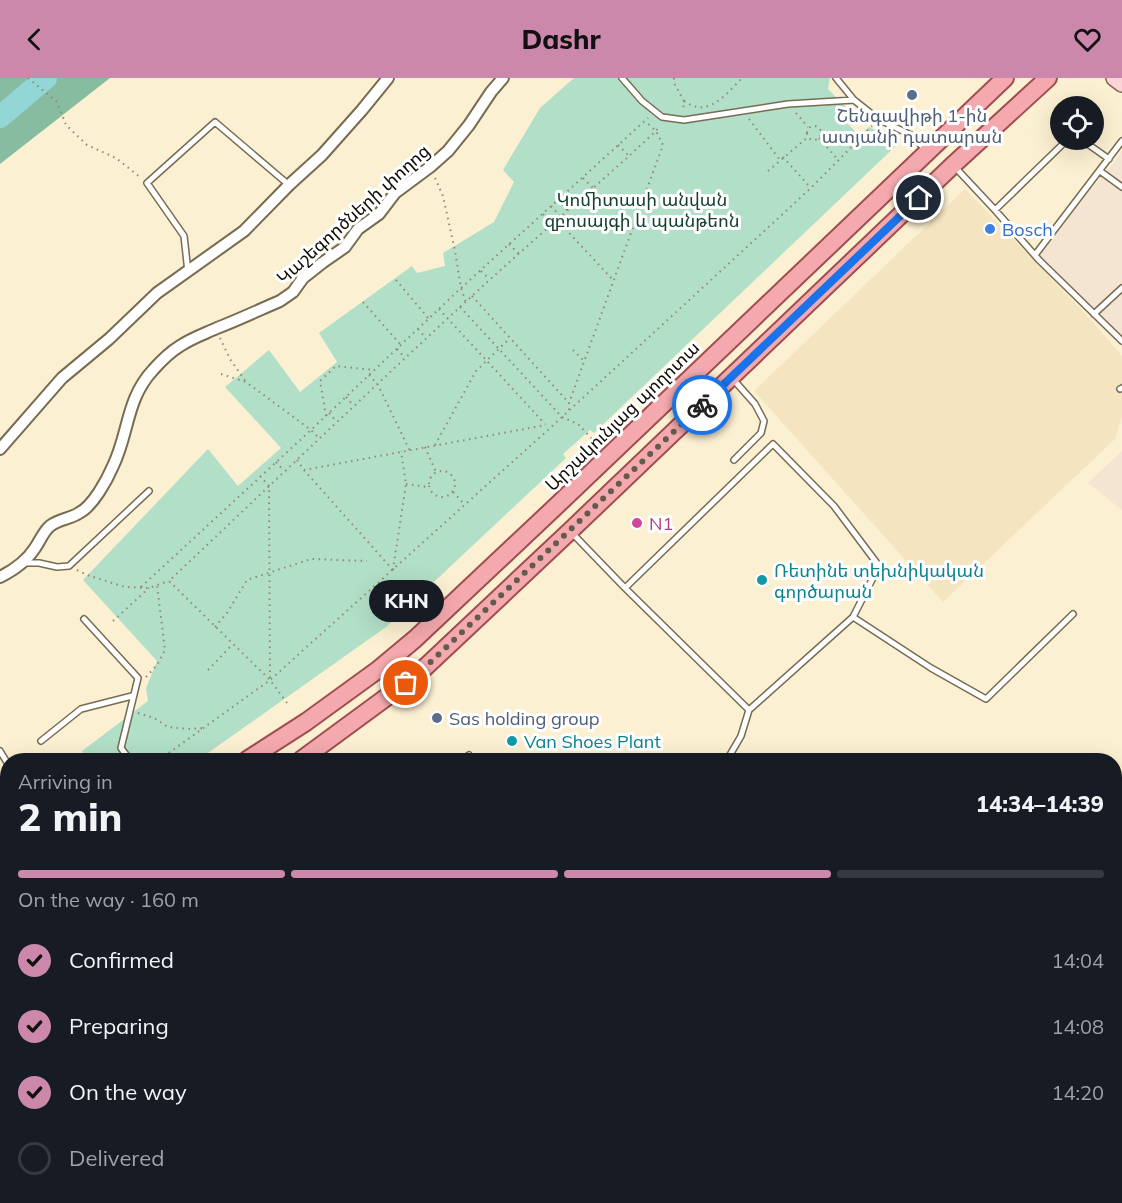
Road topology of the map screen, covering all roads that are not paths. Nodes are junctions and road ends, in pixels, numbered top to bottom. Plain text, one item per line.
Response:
1 (387, 78) edge
2 (502, 78) edge
3 (622, 78) edge
4 (836, 78) edge
5 (1005, 78) edge
6 (1048, 78) edge
7 (1114, 78) edge
8 (1122, 84) edge
9 (854, 100) junction
10 (1122, 141) edge
11 (1057, 150) edge
12 (1096, 150) edge
13 (927, 152) junction
14 (1109, 159) junction
15 (953, 165) junction
16 (1100, 171) junction
17 (289, 185) junction
18 (1122, 187) edge
19 (995, 210) junction
20 (1035, 255) junction
21 (188, 272) junction
22 (1122, 288) edge
23 (1094, 314) junction
24 (1122, 341) edge
25 (731, 377) junction
26 (0, 448) edge
27 (734, 460) dead end
28 (150, 491) dead end
29 (570, 531) junction
30 (22, 563) junction
31 (0, 577) edge
32 (625, 588) junction
33 (1073, 614) dead end
34 (853, 617) junction
35 (84, 619) dead end
36 (132, 696) junction
37 (749, 710) junction
38 (40, 741) dead end
39 (125, 753) edge
40 (258, 753) edge
41 (311, 753) edge
42 (731, 753) edge

1 - 17 street
2 - 30 street, Կաշեգործների փողոց
3 - 9 lane
4 - 9 lane
5 - 13 main road, Արշակունյաց պողոտա
6 - 15 main road
7 - 8 street
9 - 13 lane
10 - 14 lane
11 - 19 lane
12 - 14 lane
13 - 40 main road, Արշակունյաց պողոտա
14 - 16 lane
15 - 19 lane
15 - 25 main road
16 - 18 lane
16 - 20 lane
17 - 21 street
17 - 21 lane
19 - 20 lane
20 - 23 lane
21 - 26 street
22 - 23 lane
23 - 24 lane
25 - 27 lane
25 - 29 main road
28 - 30 lane
29 - 32 lane
29 - 41 main road
30 - 31 street, Կաշեգործների փողոց
32 - 34 lane
32 - 37 lane
33 - 34 lane
34 - 37 lane
35 - 36 lane
36 - 38 lane
36 - 39 lane
37 - 42 lane

